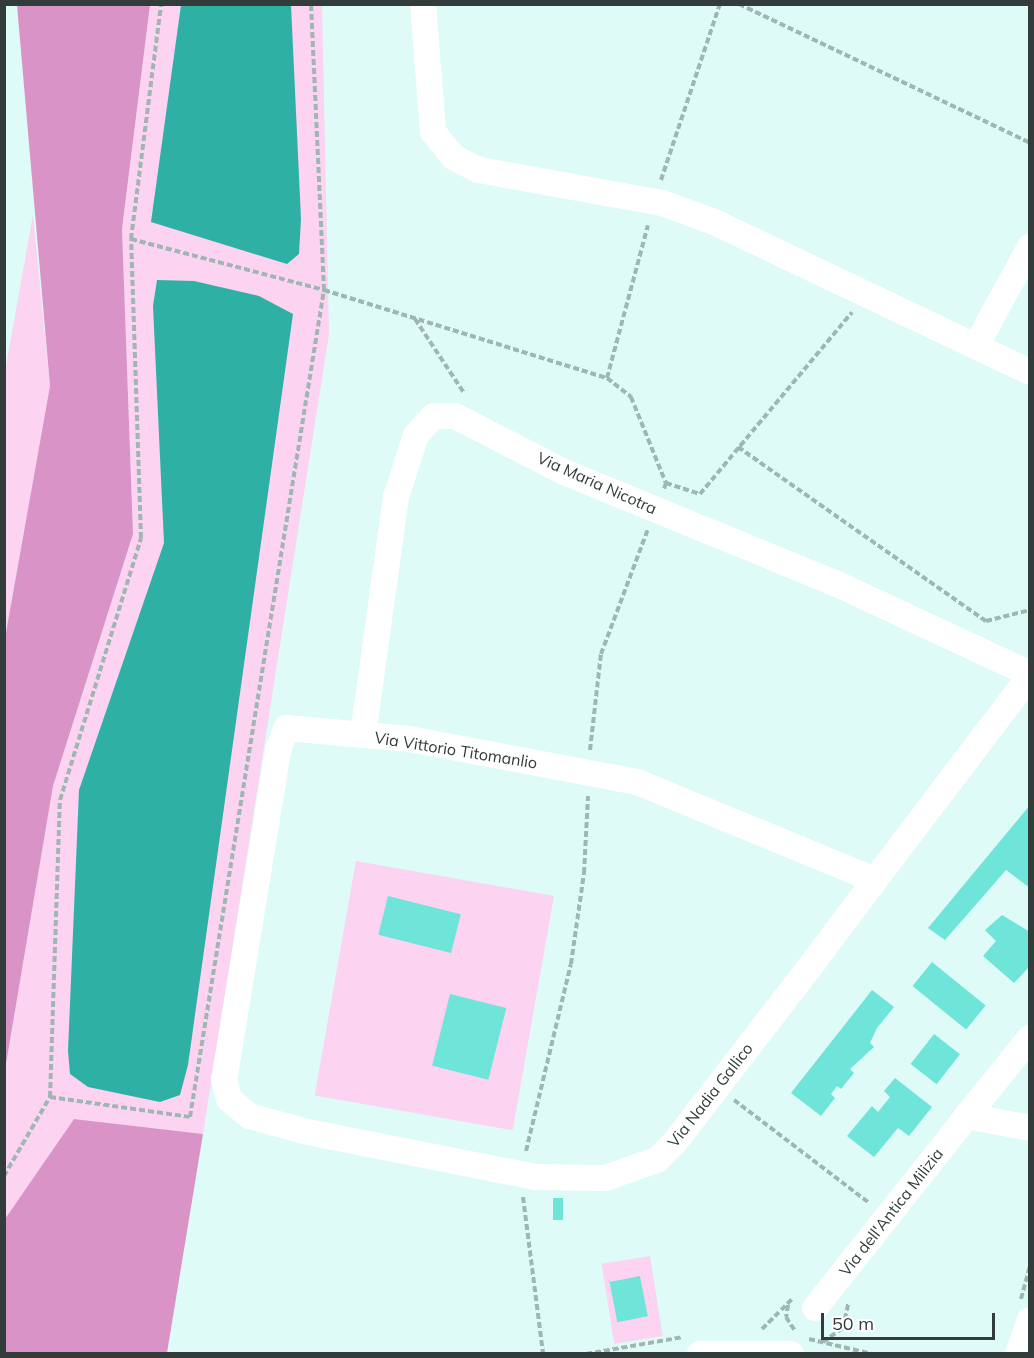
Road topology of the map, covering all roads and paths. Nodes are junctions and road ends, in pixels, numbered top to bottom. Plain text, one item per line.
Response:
1 (161, 4) edge
2 (311, 4) edge
3 (423, 4) edge
4 (740, 4) edge
5 (1029, 143) edge
6 (131, 239) junction
7 (1029, 247) edge
8 (324, 290) junction
9 (868, 293) junction
10 (415, 318) junction
11 (976, 346) junction
12 (1029, 372) edge
13 (489, 431) junction
14 (738, 447) junction
15 (666, 483) junction
16 (655, 510) junction
17 (1029, 610) edge
18 (1029, 675) edge
19 (363, 735) junction
20 (589, 773) junction
21 (875, 880) junction
22 (1029, 1038) edge
23 (717, 1087) junction
24 (50, 1097) junction
25 (229, 1099) joint
26 (967, 1116) junction
27 (1029, 1128) edge
28 (520, 1174) junction
29 (4, 1176) edge
30 (870, 1203) dead end
31 (855, 1293) dead end
32 (789, 1303) dead end
33 (815, 1308) dead end
34 (1029, 1320) edge
35 (823, 1342) dead end
36 (796, 1346) edge
37 (543, 1353) edge
38 (700, 1353) edge
39 (1018, 1353) edge

1 - 6 path
2 - 8 path
3 - 9 street
4 - 5 path
6 - 8 path
6 - 24 path
7 - 11 street
8 - 10 path
8 - 24 path
9 - 11 street
9 - 14 path
10 - 13 path
10 - 15 path
11 - 12 street
13 - 16 street, Via Maria Nicotra
13 - 19 street, Via Maria Nicotra
14 - 15 path
14 - 17 path
15 - 16 path
16 - 18 street, Via Maria Nicotra
16 - 20 path
18 - 21 street, Via Nadia Gallico
19 - 20 street, Via Vittorio Titomanlio
19 - 25 street, Via Vittorio Titomanlio
20 - 21 street, Via Vittorio Titomanlio
20 - 28 path
21 - 23 street, Via Nadia Gallico
22 - 26 street, Via dell'Antica Milizia
23 - 28 street, Via Nadia Gallico
23 - 30 path
24 - 29 path
25 - 28 street, Via Nadia Gallico
26 - 27 street
26 - 33 street, Via dell'Antica Milizia
28 - 37 path
31 - 35 path
32 - 36 path
34 - 39 street
36 - 38 street

